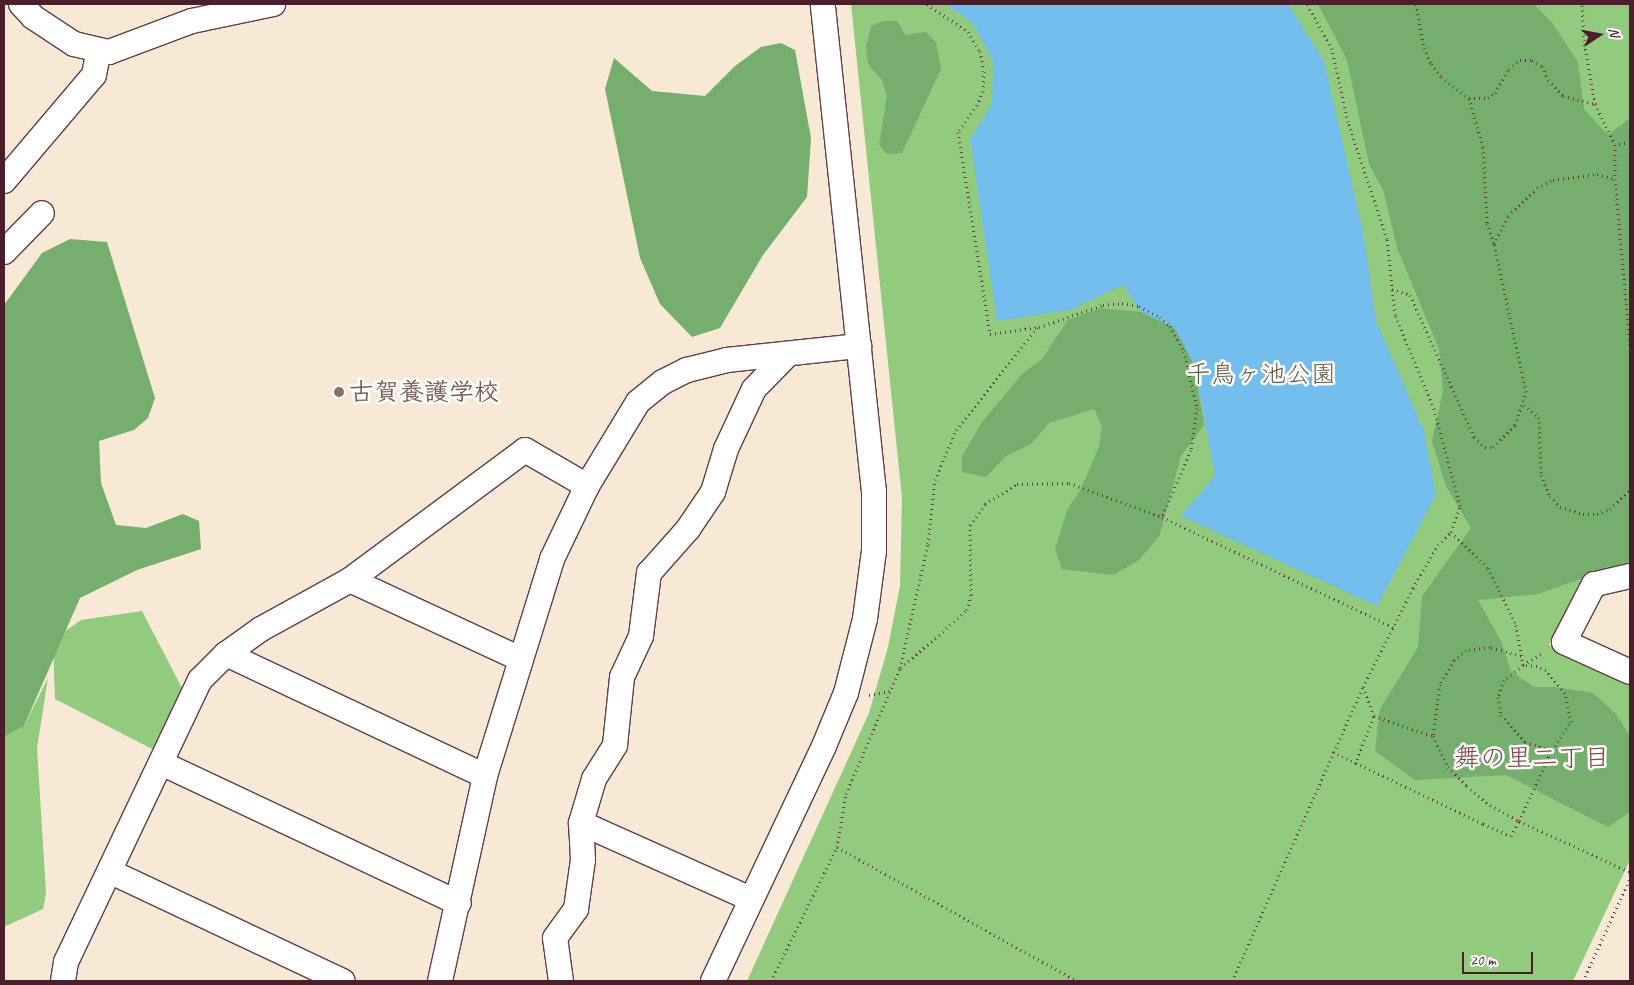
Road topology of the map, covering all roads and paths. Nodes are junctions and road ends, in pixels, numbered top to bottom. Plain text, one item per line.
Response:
1 (21, 4) edge
2 (273, 4) edge
3 (823, 4) edge
4 (926, 4) edge
5 (1307, 4) edge
6 (1416, 4) edge
7 (1582, 4) edge
8 (99, 50) junction
9 (1469, 98) junction
10 (1594, 104) junction
11 (1630, 142) edge
12 (1615, 145) junction
13 (1615, 179) junction
14 (4, 181) edge
15 (42, 213) dead end
16 (1494, 244) junction
17 (4, 252) edge
18 (1392, 289) junction
19 (1039, 327) junction
20 (859, 346) junction
21 (1630, 347) edge
22 (788, 354) junction
23 (1524, 405) junction
24 (587, 486) junction
25 (1630, 490) edge
26 (1162, 517) junction
27 (1450, 532) junction
28 (1630, 576) edge
29 (350, 580) junction
30 (1393, 627) junction
31 (226, 654) junction
32 (1521, 656) junction
33 (520, 659) junction
34 (1523, 665) junction
35 (900, 668) junction
36 (1630, 672) edge
37 (1363, 687) junction
38 (1374, 716) junction
39 (1433, 736) junction
40 (1552, 750) junction
41 (1333, 752) junction
42 (161, 763) junction
43 (1355, 764) junction
44 (485, 776) junction
45 (1519, 821) junction
46 (581, 823) junction
47 (837, 847) junction
48 (111, 872) junction
49 (1630, 872) edge
50 (1630, 879) edge
51 (751, 900) junction
52 (459, 903) junction
53 (63, 981) edge
54 (343, 981) edge
55 (440, 981) edge
56 (561, 981) edge
57 (713, 981) edge
58 (771, 981) edge
59 (1078, 981) edge
60 (1232, 981) edge
61 (1583, 981) edge

1 - 8 street
2 - 8 street
3 - 20 street
4 - 19 path
5 - 18 path
6 - 9 path
7 - 10 path
8 - 14 street
9 - 10 path
9 - 16 path
10 - 12 path
11 - 12 path
12 - 13 path
13 - 16 path
13 - 21 path
15 - 17 street
16 - 23 path
18 - 23 path
18 - 27 path
19 - 26 path
19 - 35 path
20 - 22 street
20 - 51 street
22 - 24 street
22 - 46 street
23 - 25 path
24 - 29 street
24 - 33 street
26 - 30 path
26 - 35 path
27 - 30 path
27 - 32 path
28 - 36 street
29 - 31 street
29 - 33 street
30 - 37 path
31 - 42 street
31 - 44 street
32 - 34 path
32 - 39 path
33 - 44 street
34 - 40 path
34 - 40 path
35 - 47 path
37 - 38 path
37 - 41 path
38 - 39 path
38 - 43 path
39 - 45 path
40 - 45 path
41 - 43 path
41 - 60 path
42 - 48 street
42 - 52 street
43 - 45 path
44 - 52 street
45 - 49 path
46 - 51 street
46 - 56 street
47 - 58 path
47 - 59 path
48 - 53 street
48 - 54 street
50 - 61 path
51 - 57 street
52 - 55 street

